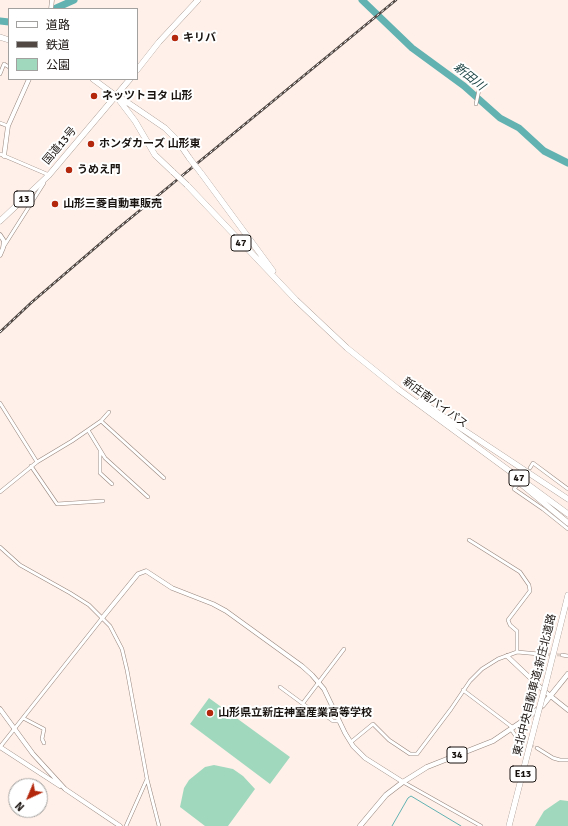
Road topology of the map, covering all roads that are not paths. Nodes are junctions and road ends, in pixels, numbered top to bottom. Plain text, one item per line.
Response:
1 (198, 0) edge
2 (8, 66) edge
3 (138, 69) edge
4 (0, 74) edge
5 (29, 80) edge
6 (94, 80) edge
7 (129, 80) edge
8 (479, 90) dead end
9 (116, 96) junction
10 (476, 104) dead end
11 (0, 123) edge
12 (8, 126) junction
13 (2, 155) edge
14 (48, 176) junction
15 (0, 221) edge
16 (0, 235) edge
17 (3, 248) junction
18 (0, 255) edge
19 (297, 300) junction
20 (399, 388) junction
21 (0, 403) edge
22 (109, 412) dead end
23 (101, 421) junction
24 (88, 430) junction
25 (100, 451) junction
26 (38, 462) junction
27 (32, 466) junction
28 (530, 468) dead end
29 (164, 478) dead end
30 (518, 483) dead end
31 (112, 484) dead end
32 (568, 489) edge
33 (0, 492) edge
34 (148, 497) dead end
35 (568, 499) edge
36 (103, 501) dead end
37 (568, 514) edge
38 (568, 524) edge
39 (568, 529) edge
40 (469, 540) dead end
41 (0, 547) edge
42 (568, 597) edge
43 (103, 617) junction
44 (344, 649) dead end
45 (516, 652) junction
46 (539, 654) tunnel mouth
47 (507, 656) junction
48 (562, 656) tunnel mouth
49 (568, 656) edge
50 (568, 674) edge
51 (318, 683) junction
52 (280, 687) dead end
53 (463, 690) junction
54 (551, 696) junction
55 (302, 703) junction
56 (0, 709) edge
57 (568, 710) edge
58 (23, 718) junction
59 (339, 721) junction
60 (512, 728) junction
61 (14, 730) junction
62 (351, 742) junction
63 (523, 742) tunnel mouth
64 (44, 743) dead end
65 (0, 747) edge
66 (537, 748) tunnel mouth
67 (568, 760) edge
68 (147, 779) junction
69 (403, 782) junction
70 (65, 789) junction
71 (120, 826) edge
72 (126, 826) edge
73 (159, 826) edge
74 (360, 826) edge
75 (481, 826) edge
76 (509, 826) edge

1 - 3 highway
2 - 4 street
5 - 12 street
6 - 9 highway, 47
7 - 9 highway, 国道13号 / 13
8 - 10 street
9 - 14 highway, 国道13号 / 13
9 - 19 highway, 47, bridge
9 - 19 highway, 47, bridge
11 - 12 street
12 - 13 street
13 - 14 street
14 - 15 highway, 国道13号 / 13
14 - 17 street
16 - 17 street
17 - 18 street
19 - 20 highway, 新庄南バイパス / 47
20 - 35 highway
20 - 37 highway, 新庄南バイパス / 47
20 - 38 highway
21 - 26 street
22 - 23 street
23 - 24 street
23 - 29 street
24 - 25 street
24 - 26 street
25 - 31 street
25 - 34 street
26 - 27 street
27 - 33 street
27 - 36 street
28 - 32 street
30 - 39 street
40 - 45 street
41 - 43 street
42 - 76 highway, 東北中央自動車道;新庄北道路 / E13, bridge
43 - 51 street
43 - 58 street
43 - 68 street
44 - 51 street
45 - 46 street
45 - 47 street
47 - 53 street
47 - 54 street
48 - 49 street
50 - 54 main road, 34
51 - 55 street
51 - 59 street
52 - 55 street
53 - 60 street
53 - 62 street
54 - 57 street
54 - 60 main road, 34
55 - 59 street
56 - 61 street
58 - 61 street
58 - 64 street
59 - 62 street
60 - 63 street
60 - 69 main road, 34
61 - 65 street
61 - 70 street
62 - 69 street
65 - 70 street
66 - 67 street
68 - 72 street
68 - 73 street
69 - 74 main road, 34
69 - 75 street
70 - 71 street

